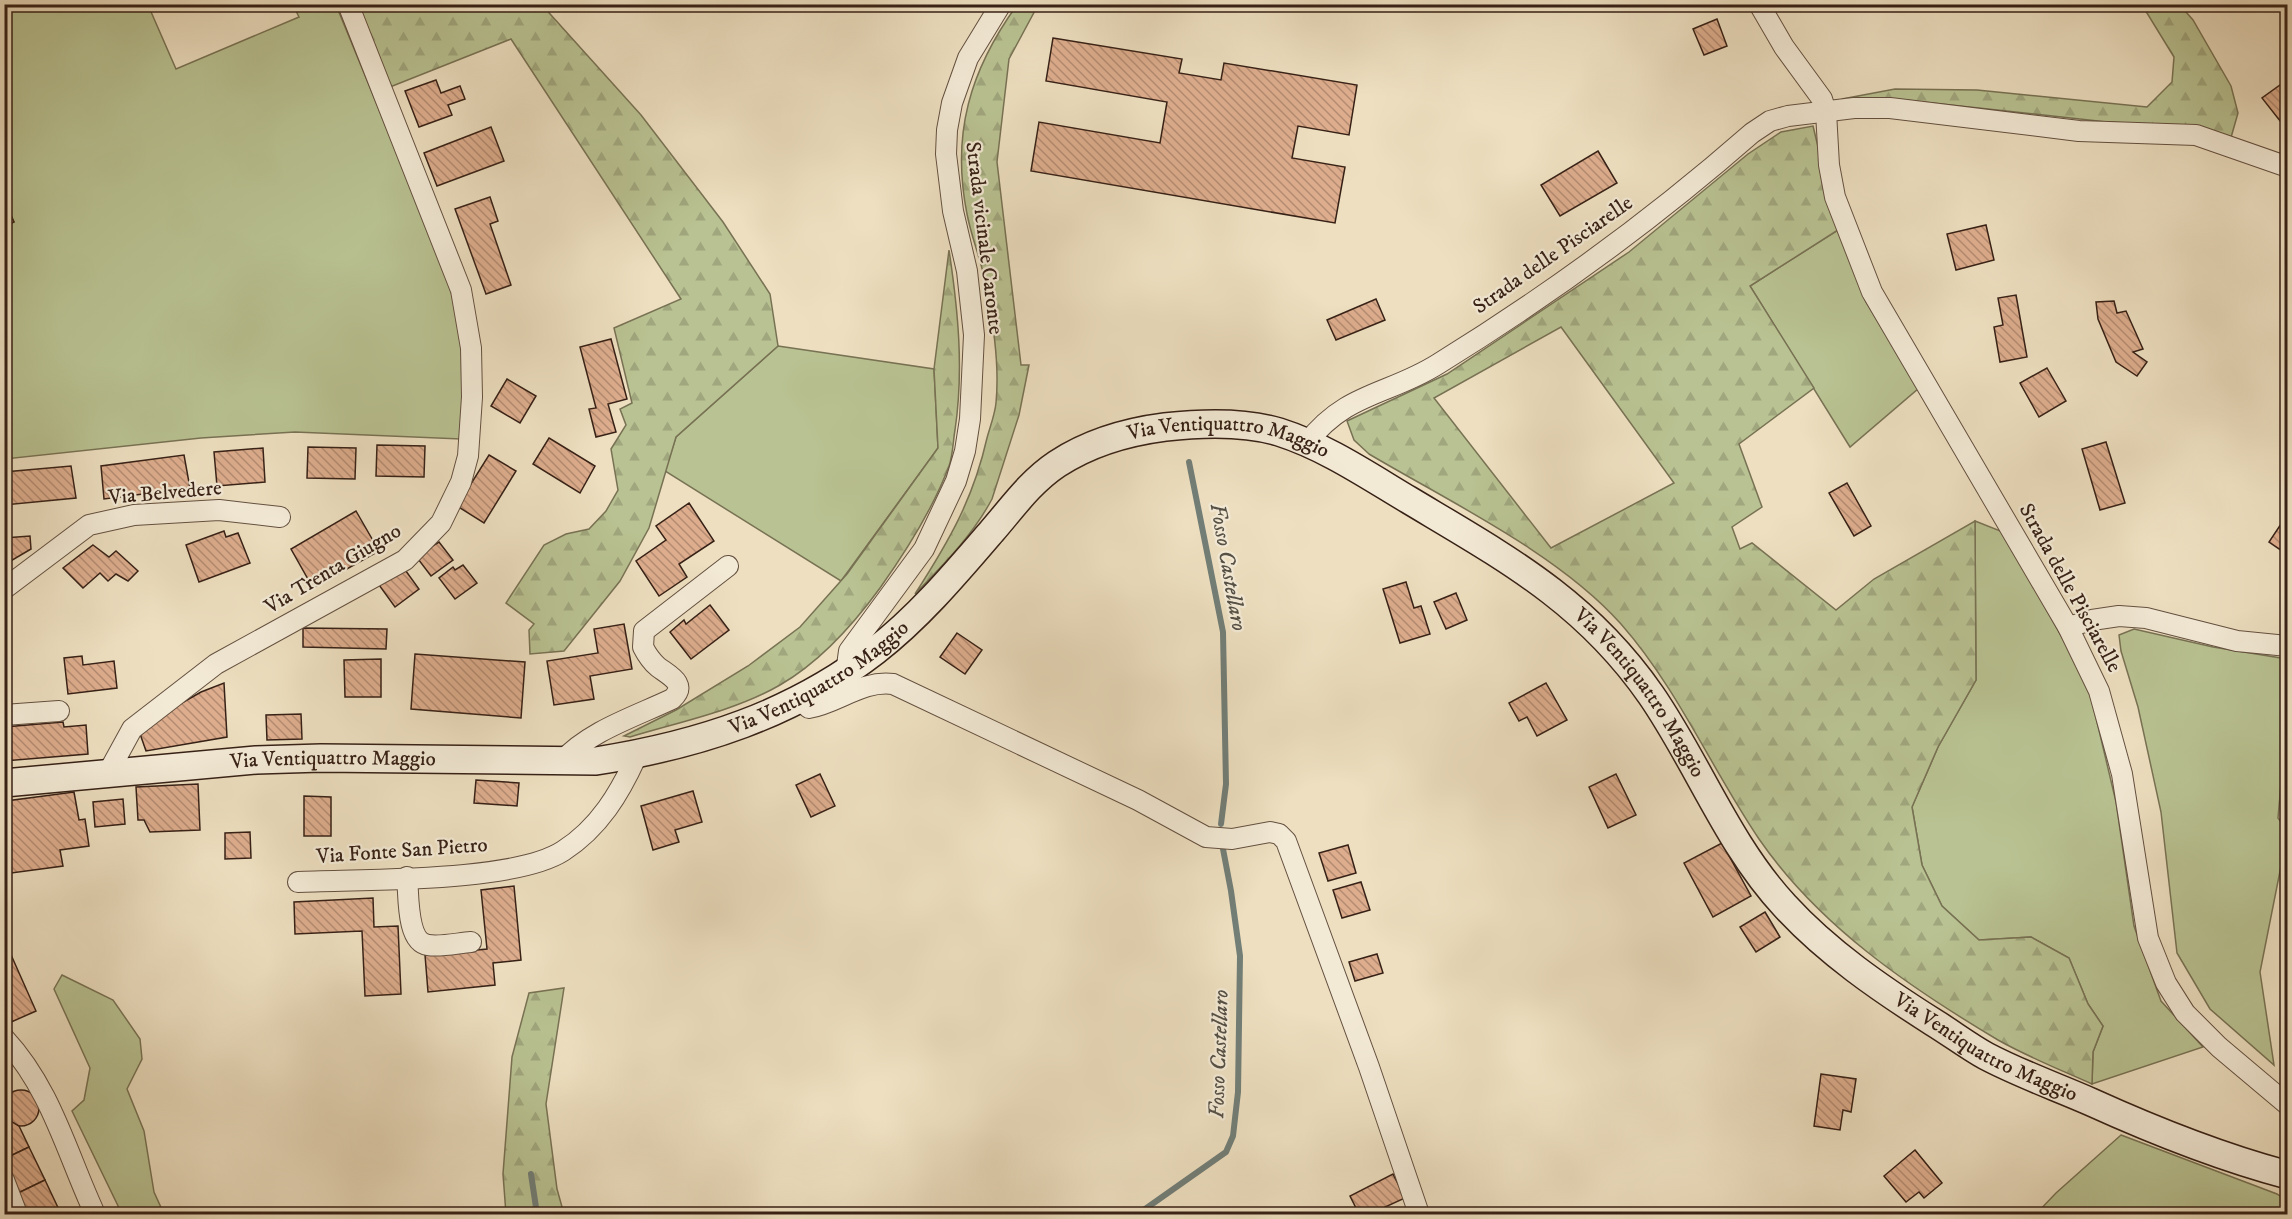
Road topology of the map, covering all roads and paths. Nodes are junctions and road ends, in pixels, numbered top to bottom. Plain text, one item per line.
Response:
1 (348, 4) edge
2 (1001, 4) edge
3 (1759, 4) edge
4 (1826, 112) junction
5 (2288, 167) edge
6 (1307, 443) junction
7 (280, 517) dead end
8 (728, 566) dead end
9 (4, 589) edge
10 (2068, 627) junction
11 (2288, 646) edge
12 (846, 673) junction
13 (799, 699) junction
14 (59, 711) dead end
15 (4, 715) edge
16 (637, 755) junction
17 (561, 762) junction
18 (109, 771) junction
19 (4, 783) edge
20 (407, 877) junction
21 (298, 882) dead end
22 (471, 942) dead end
23 (4, 1038) edge
24 (2288, 1105) edge
25 (2288, 1175) edge
26 (4, 1180) edge
27 (17, 1215) edge
28 (95, 1215) edge
29 (1419, 1215) edge

1 - 18 street, Via Trenta Giugno
2 - 12 street, Strada vicinale Caronte
3 - 4 street, Strada delle Pisciarelle
4 - 5 street, Strada delle Pisciarelle
4 - 6 street, Strada delle Pisciarelle
4 - 10 street, Strada delle Pisciarelle
6 - 12 main road, Via Ventiquattro Maggio
6 - 25 main road, Via Ventiquattro Maggio
7 - 9 street, Via Belvedere
8 - 17 street
10 - 11 street
10 - 24 street, Strada delle Pisciarelle
12 - 13 main road, Via Ventiquattro Maggio
13 - 16 main road, Via Ventiquattro Maggio
13 - 29 street
14 - 15 street
16 - 17 main road, Via Ventiquattro Maggio
16 - 20 street, Via Fonte San Pietro
17 - 18 main road, Via Ventiquattro Maggio
18 - 19 main road, Via Ventiquattro Maggio
20 - 21 street, Via Fonte San Pietro
20 - 22 street
23 - 28 street
26 - 27 street

